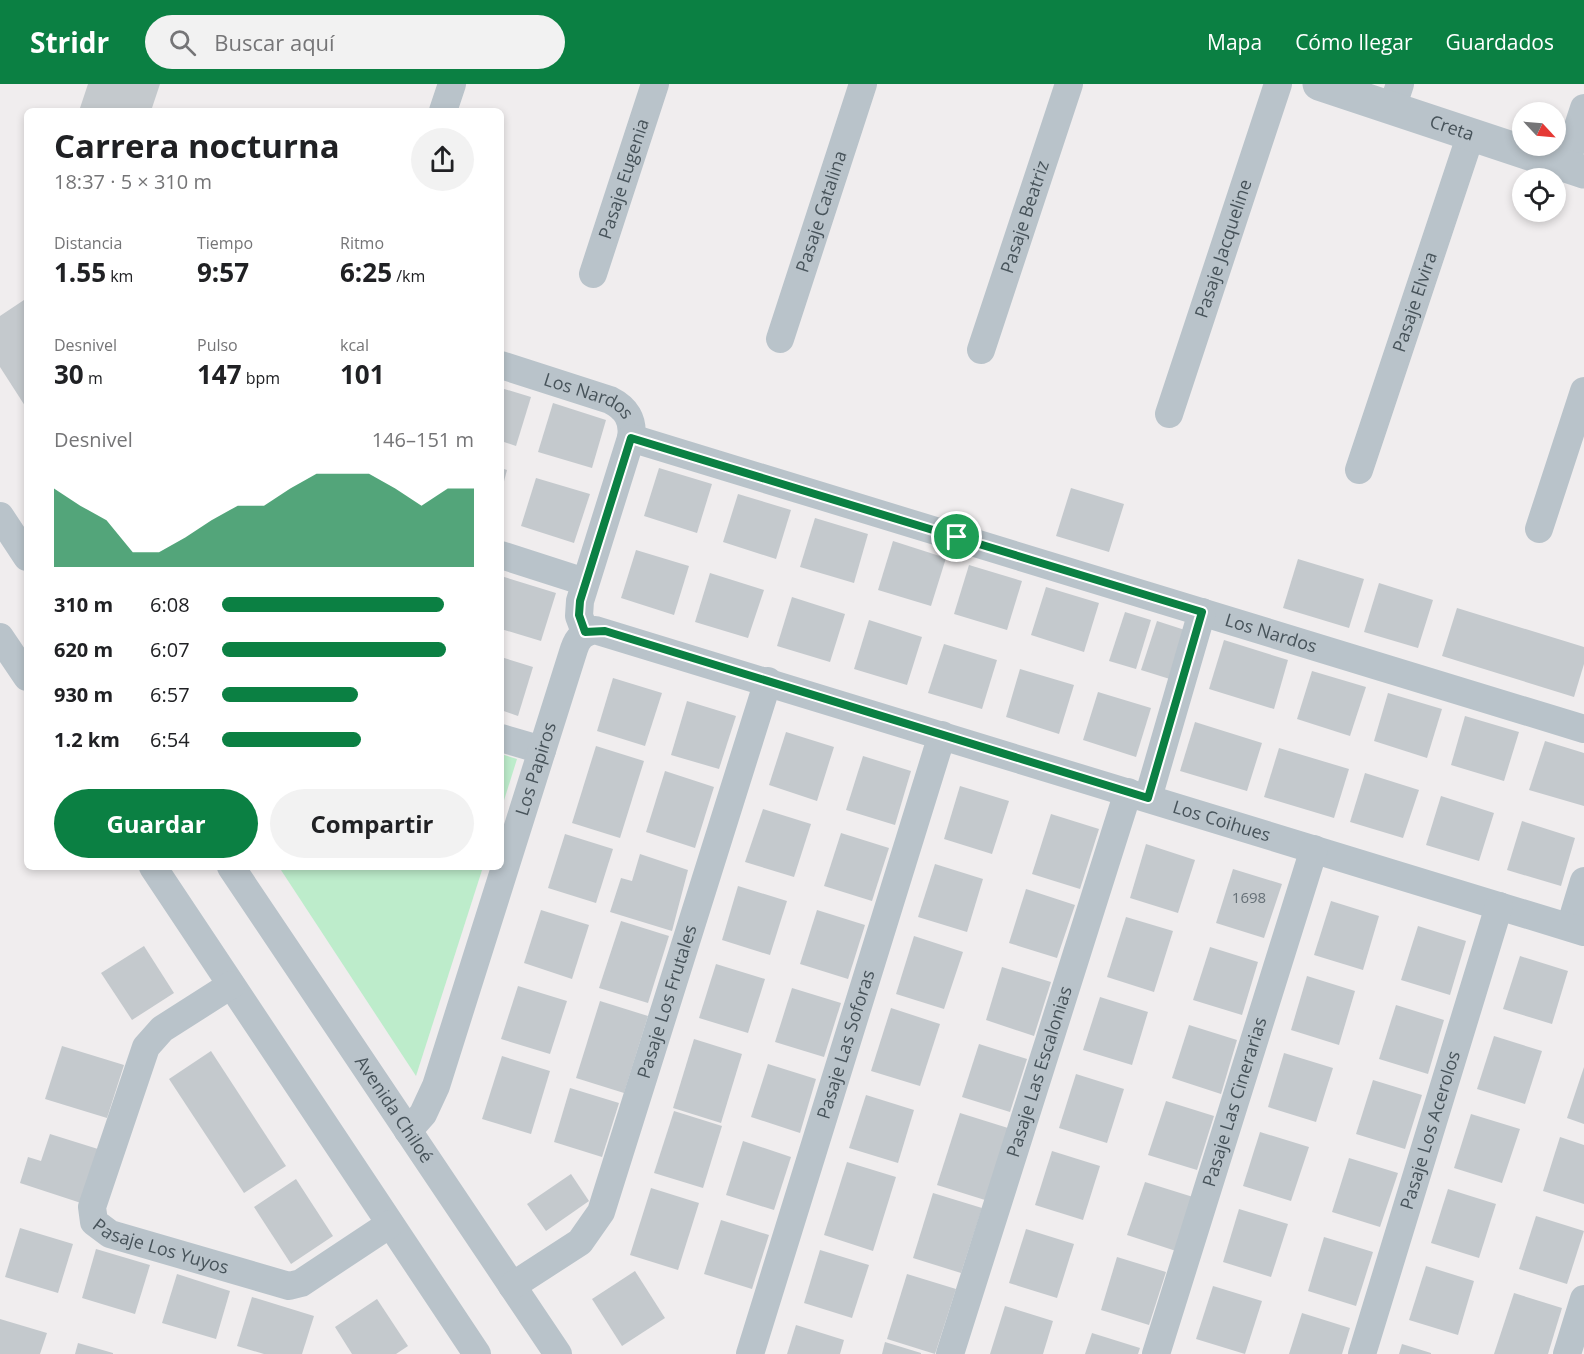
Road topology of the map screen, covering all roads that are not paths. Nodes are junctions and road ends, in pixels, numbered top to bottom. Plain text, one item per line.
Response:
1 (452, 84) edge
2 (655, 84) edge
3 (863, 84) edge
4 (1069, 84) edge
5 (1278, 84) edge
6 (1319, 84) edge
7 (1396, 96) edge
8 (444, 108) edge
9 (1584, 108) edge
10 (1471, 134) junction
11 (1575, 169) edge
12 (593, 274) dead end
13 (780, 339) dead end
14 (981, 350) dead end
15 (504, 366) edge
16 (1584, 391) edge
17 (1169, 414) dead end
18 (631, 438) junction
19 (1359, 470) dead end
20 (0, 516) edge
21 (1539, 529) dead end
22 (24, 552) edge
23 (504, 556) edge
24 (585, 582) junction
25 (1202, 612) junction
26 (585, 632) junction
27 (0, 637) edge
28 (24, 673) edge
29 (768, 681) junction
30 (1584, 729) edge
31 (942, 735) junction
32 (504, 739) edge
33 (542, 750) junction
34 (1138, 795) junction
35 (1314, 849) junction
36 (155, 870) edge
37 (233, 870) edge
38 (1584, 881) edge
39 (1499, 906) junction
40 (1577, 930) edge
41 (231, 984) junction
42 (408, 1131) junction
43 (390, 1224) junction
44 (513, 1286) junction
45 (1584, 1299) edge
46 (477, 1354) edge
47 (558, 1354) edge
48 (750, 1354) edge
49 (950, 1354) edge
50 (1156, 1354) edge
51 (1362, 1354) edge
52 (1567, 1354) edge

1 - 8 street
2 - 12 street, Pasaje Eugenia
3 - 13 street, Pasaje Catalina
4 - 14 street, Pasaje Beatriz
5 - 17 street, Pasaje Jacqueline
6 - 7 street, Creta
7 - 10 street, Creta
9 - 11 street
10 - 11 street, Creta
10 - 19 street, Pasaje Elvira
15 - 18 street, Los Nardos
16 - 21 street
18 - 24 street
18 - 25 street, Los Nardos
20 - 22 street
23 - 24 street
24 - 26 street
25 - 30 street, Los Nardos
25 - 34 street, Pasaje Las Escalonias
26 - 29 street, Los Coihues
26 - 33 street, Los Papiros
27 - 28 street
29 - 31 street, Los Coihues
29 - 44 street, Pasaje Los Frutales
31 - 34 street, Los Coihues
31 - 48 street, Pasaje Las Soforas
32 - 33 street
33 - 42 street, Los Papiros
34 - 35 street, Los Coihues
34 - 49 street, Pasaje Las Escalonias
35 - 39 street, Los Coihues
35 - 50 street, Pasaje Las Cinerarias
36 - 41 street
37 - 42 street, Avenida Chiloé
38 - 40 street
39 - 40 street, Los Coihues
39 - 51 street, Pasaje Los Acerolos
41 - 43 street
41 - 43 street, Pasaje Los Yuyos
42 - 44 street, Avenida Chiloé
43 - 46 street
44 - 47 street, Avenida Chiloé
45 - 52 street

